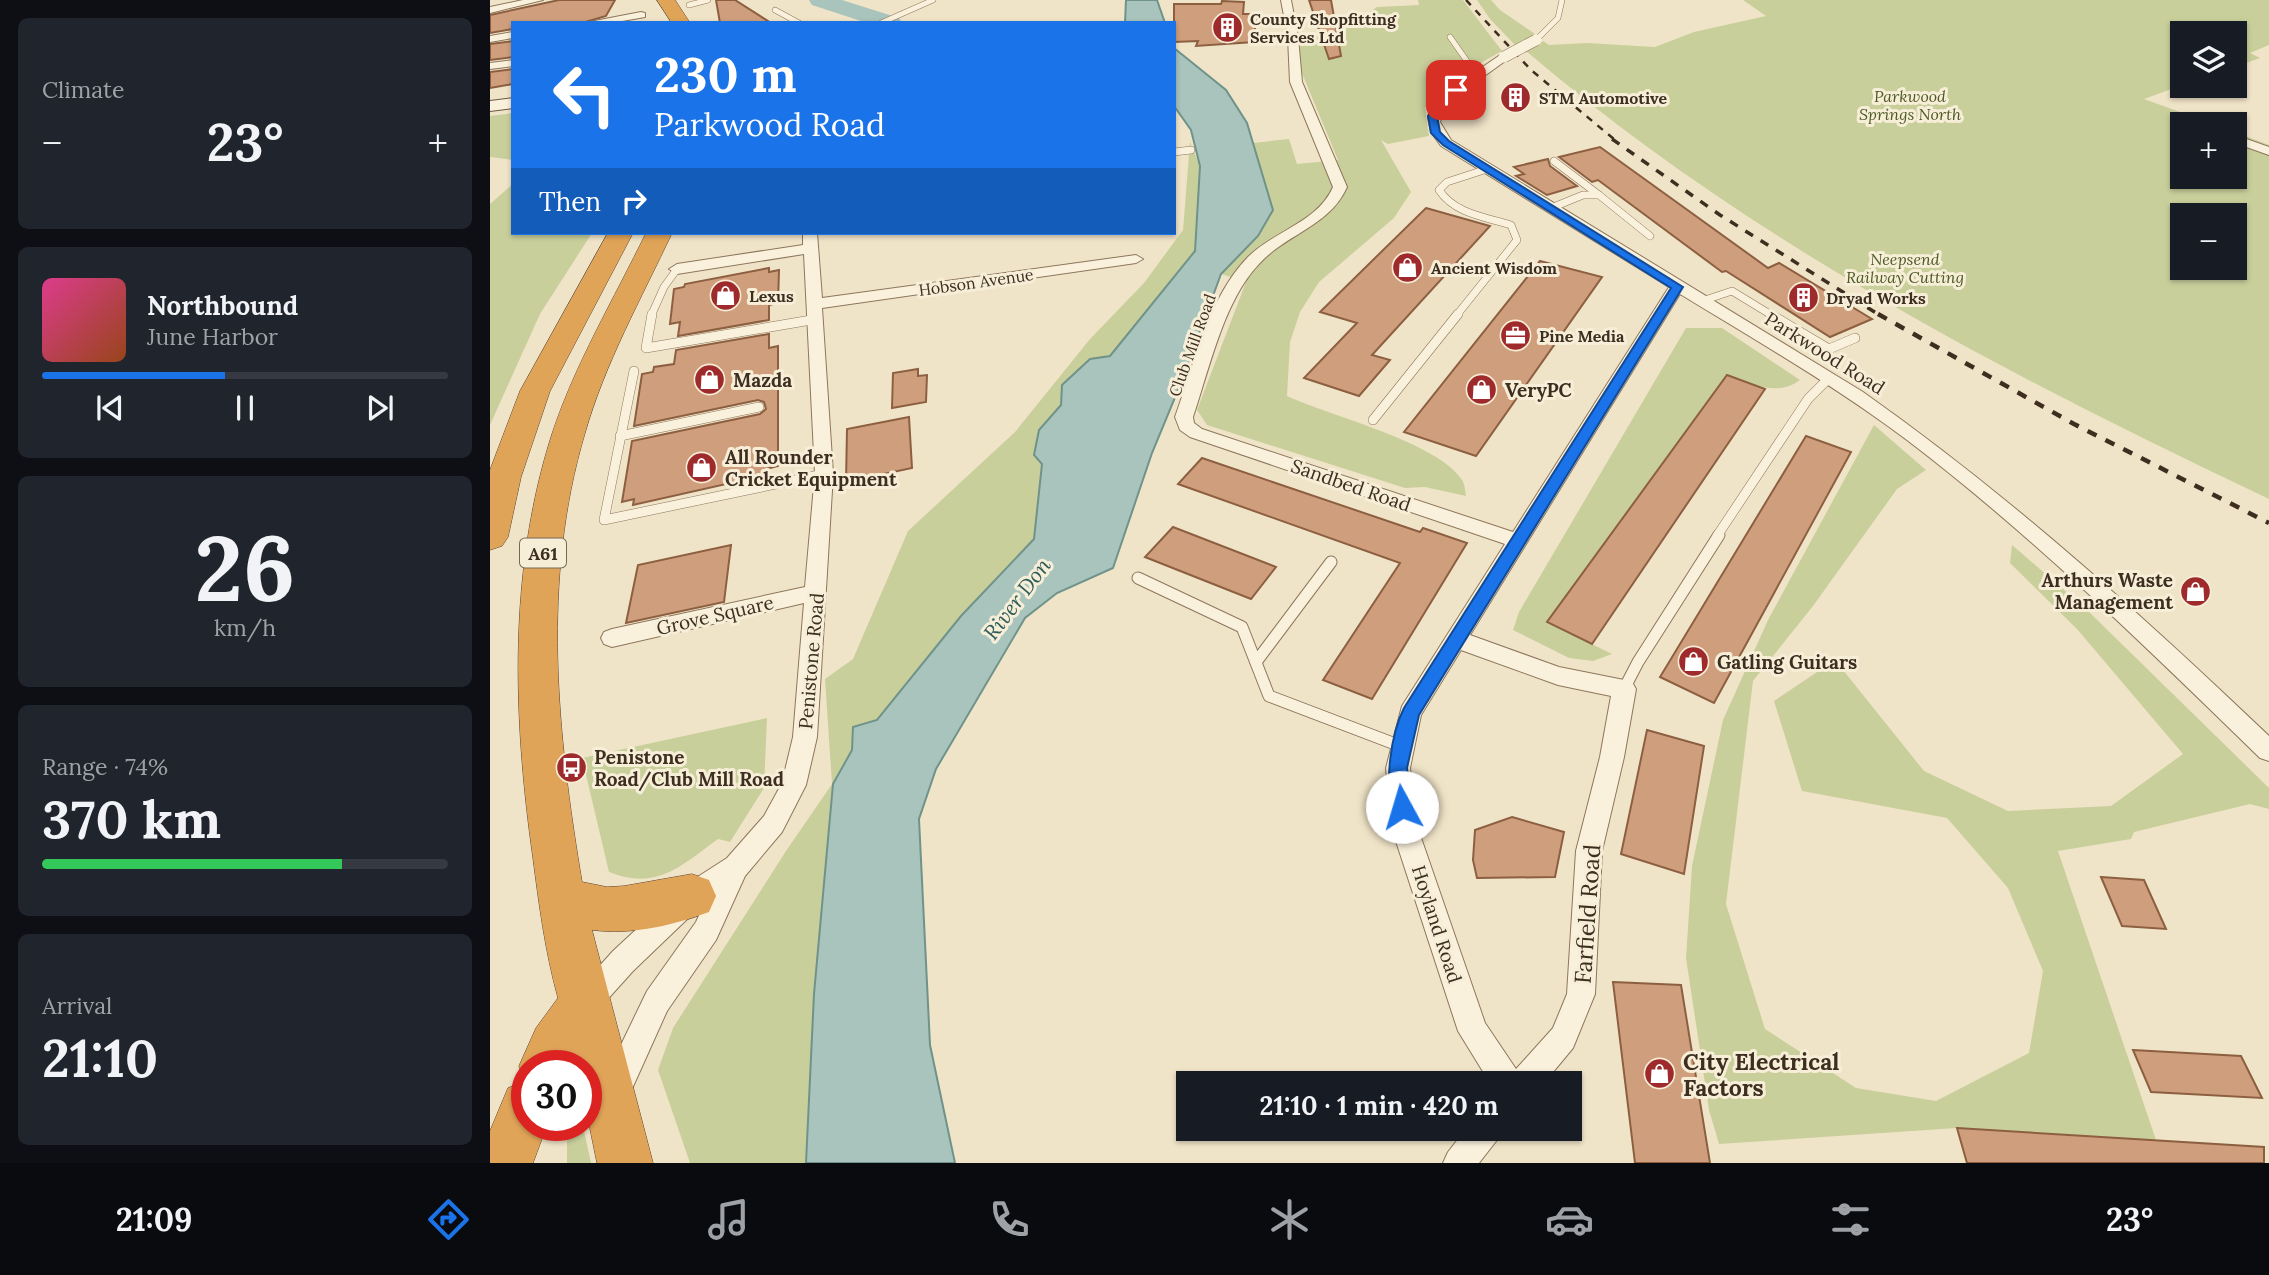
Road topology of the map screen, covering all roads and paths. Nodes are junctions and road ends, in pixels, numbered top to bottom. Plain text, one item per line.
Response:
1 (538, 0) edge
2 (666, 0) edge
3 (708, 0) edge
4 (933, 0) edge
5 (1286, 0) edge
6 (1562, 0) edge
7 (687, 2) edge
8 (490, 10) edge
9 (775, 10) dead end
10 (641, 15) dead end
11 (602, 21) edge
12 (680, 21) edge
13 (698, 21) edge
14 (795, 21) edge
15 (886, 21) edge
16 (511, 35) edge
17 (1450, 37) dead end
18 (490, 38) edge
19 (1536, 40) joint
20 (511, 63) edge
21 (490, 66) edge
22 (1486, 70) junction
23 (511, 103) edge
24 (490, 106) edge
25 (2247, 142) edge
26 (2267, 148) edge
27 (1191, 150) dead end
28 (1176, 152) edge
29 (1554, 161) dead end
30 (1487, 169) junction
31 (1599, 195) junction
32 (1551, 208) junction
33 (619, 235) edge
34 (658, 235) edge
35 (1650, 236) dead end
36 (811, 240) edge
37 (1136, 259) dead end
38 (677, 269) joint
39 (1677, 287) junction
40 (1702, 301) junction
41 (816, 312) junction
42 (1855, 338) dead end
43 (634, 371) dead end
44 (1829, 379) junction
45 (759, 407) dead end
46 (1373, 420) dead end
47 (1186, 426) joint
48 (620, 436) junction
49 (824, 474) junction
50 (490, 537) edge
51 (1518, 541) junction
52 (1331, 562) dead end
53 (1138, 578) dead end
54 (817, 592) junction
55 (612, 638) dead end
56 (1458, 640) junction
57 (1256, 662) junction
58 (1624, 689) junction
59 (1403, 747) junction
60 (2269, 751) edge
61 (736, 867) junction
62 (560, 894) junction
63 (692, 896) junction
64 (585, 1003) junction
65 (552, 1050) edge
66 (1500, 1071) edge
67 (1534, 1071) edge
68 (611, 1100) junction
69 (514, 1141) edge
70 (1476, 1141) edge
71 (490, 1156) edge
72 (491, 1163) edge
73 (505, 1163) edge
74 (625, 1163) edge
75 (1459, 1163) edge

1 - 8 street
2 - 12 highway
3 - 7 lane
4 - 15 lane
5 - 47 street, Club Mill Road
6 - 19 lane
7 - 13 highway
9 - 14 lane
10 - 11 street
16 - 18 street
17 - 22 lane
19 - 22 street, Parkwood Road, bridge
20 - 21 street
22 - 30 street, Parkwood Road
23 - 24 street
25 - 26 street
27 - 28 lane
29 - 31 lane
30 - 32 street, Parkwood Road
30 - 46 lane
31 - 32 lane
31 - 35 lane
32 - 39 street, Parkwood Road
33 - 50 highway
34 - 62 highway, A61
36 - 38 street
36 - 41 street, Penistone Road
37 - 41 street, Hobson Avenue
38 - 41 lane
39 - 40 street, Parkwood Road
39 - 51 street, Hoyland Road
40 - 42 lane
40 - 44 street, Parkwood Road
41 - 49 street, Penistone Road
43 - 48 lane
44 - 58 lane
44 - 60 street, Parkwood Road
45 - 48 lane
47 - 51 street, Sandbed Road
48 - 49 lane
49 - 54 street, Penistone Road
51 - 56 street, Hoyland Road
52 - 57 lane
53 - 57 lane
54 - 55 street, Grove Square
54 - 61 street, Penistone Road
56 - 58 street
56 - 59 street, Hoyland Road
57 - 59 lane
58 - 67 street, Farfield Road
59 - 66 street, Hoyland Road
61 - 63 street, Penistone Road
61 - 68 street
62 - 63 highway
62 - 64 highway, A61
63 - 64 street, Penistone Road
64 - 65 highway
64 - 68 highway, A61
68 - 74 highway, A61
69 - 73 highway
70 - 75 street
71 - 72 highway

